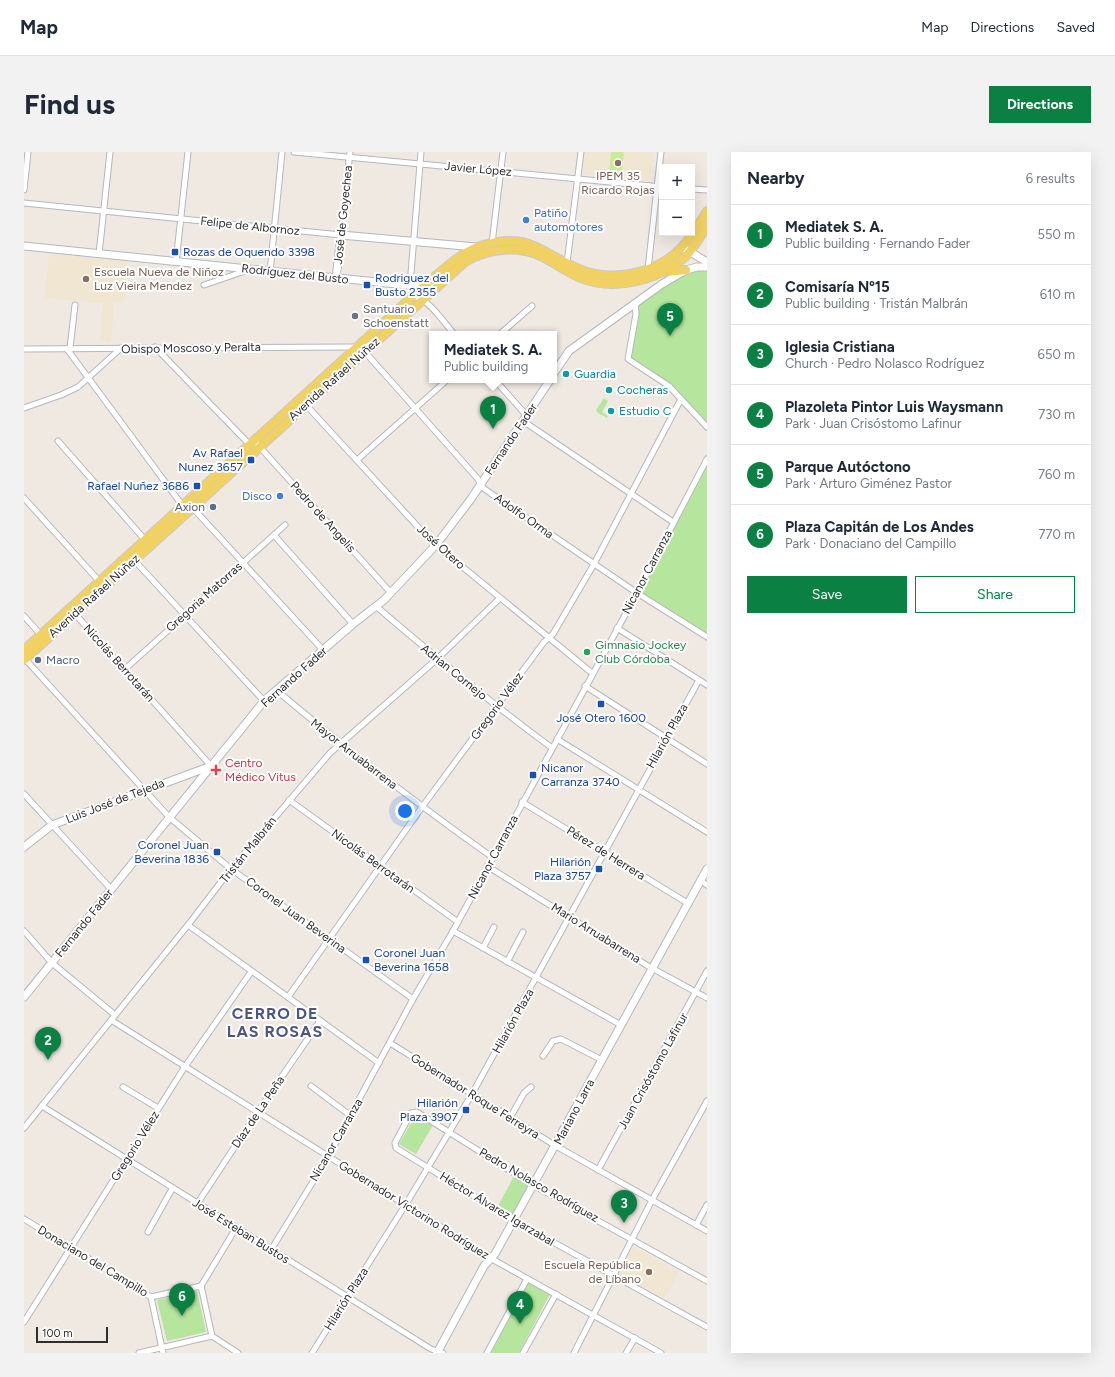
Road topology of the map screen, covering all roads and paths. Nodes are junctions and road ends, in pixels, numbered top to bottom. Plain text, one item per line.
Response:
1 (28, 152) edge
2 (110, 152) edge
3 (188, 152) edge
4 (282, 152) edge
5 (294, 152) edge
6 (421, 152) edge
7 (503, 152) edge
8 (581, 152) edge
9 (661, 152) edge
10 (350, 155) edge
11 (420, 164) junction
12 (661, 164) edge
13 (501, 172) junction
14 (578, 179) junction
15 (659, 186) edge
16 (695, 189) edge
17 (24, 190) edge
18 (707, 190) edge
19 (659, 193) edge
20 (24, 203) edge
21 (104, 211) junction
22 (707, 211) edge
23 (181, 219) junction
24 (274, 228) junction
25 (706, 230) edge
26 (341, 235) junction
27 (413, 242) junction
28 (492, 243) junction
29 (24, 246) edge
30 (476, 247) junction
31 (682, 247) junction
32 (688, 253) junction
33 (99, 254) junction
34 (176, 262) junction
35 (707, 262) edge
36 (567, 263) junction
37 (707, 267) edge
38 (648, 269) junction
39 (248, 270) junction
40 (682, 270) junction
41 (270, 272) junction
42 (659, 273) junction
43 (336, 279) junction
44 (204, 285) dead end
45 (410, 285) junction
46 (424, 286) junction
47 (436, 288) junction
48 (410, 299) junction
49 (424, 299) junction
50 (635, 304) junction
51 (75, 305) dead end
52 (532, 306) dead end
53 (451, 331) edge
54 (503, 331) edge
55 (367, 339) junction
56 (358, 347) junction
57 (69, 348) junction
58 (121, 348) junction
59 (155, 348) junction
60 (24, 349) edge
61 (365, 352) junction
62 (557, 369) edge
63 (89, 379) junction
64 (445, 383) edge
65 (497, 383) edge
66 (548, 383) edge
67 (681, 399) junction
68 (306, 405) junction
69 (24, 408) edge
70 (415, 409) junction
71 (525, 418) junction
72 (707, 427) edge
73 (58, 441) dead end
74 (254, 444) junction
75 (707, 459) edge
76 (357, 460) junction
77 (481, 484) junction
78 (630, 493) junction
79 (24, 498) edge
80 (182, 505) junction
81 (192, 507) junction
82 (673, 522) junction
83 (285, 526) dead end
84 (274, 535) junction
85 (146, 541) junction
86 (436, 545) junction
87 (134, 560) junction
88 (243, 562) junction
89 (594, 564) junction
90 (100, 582) junction
91 (391, 593) junction
92 (637, 593) junction
93 (500, 598) junction
94 (377, 607) junction
95 (75, 614) junction
96 (24, 616) edge
97 (184, 616) junction
98 (353, 624) junction
99 (617, 628) junction
100 (41, 634) junction
101 (707, 637) edge
102 (548, 638) junction
103 (24, 650) edge
104 (322, 650) junction
105 (437, 659) junction
106 (24, 660) edge
107 (124, 670) junction
108 (592, 673) junction
109 (699, 680) junction
110 (707, 685) edge
111 (585, 686) junction
112 (276, 690) junction
113 (264, 701) junction
114 (496, 707) junction
115 (665, 738) junction
116 (557, 739) junction
117 (339, 744) junction
118 (552, 748) junction
119 (707, 764) edge
120 (211, 766) junction
121 (144, 790) junction
122 (638, 790) junction
123 (24, 794) edge
124 (289, 800) junction
125 (522, 802) junction
126 (422, 808) junction
127 (169, 817) junction
128 (52, 825) junction
129 (707, 832) edge
130 (24, 847) edge
131 (605, 852) junction
132 (492, 857) junction
133 (380, 866) junction
134 (487, 866) junction
135 (231, 868) junction
136 (707, 869) edge
137 (704, 883) edge
138 (111, 889) junction
139 (689, 904) junction
140 (571, 916) junction
141 (458, 922) junction
142 (188, 925) junction
143 (494, 927) dead end
144 (24, 931) edge
145 (453, 931) junction
146 (523, 932) dead end
147 (329, 938) junction
148 (483, 948) junction
149 (507, 962) junction
150 (52, 963) junction
151 (653, 969) junction
152 (707, 971) edge
153 (251, 972) junction
154 (536, 978) junction
155 (696, 992) junction
156 (24, 997) edge
157 (288, 997) junction
158 (707, 998) edge
159 (413, 999) junction
160 (115, 1015) junction
161 (111, 1020) junction
162 (320, 1021) junction
163 (621, 1024) junction
164 (390, 1043) junction
165 (543, 1056) dead end
166 (602, 1060) junction
167 (379, 1063) junction
168 (184, 1068) junction
169 (311, 1086) dead end
170 (531, 1086) dead end
171 (123, 1087) dead end
172 (472, 1094) junction
173 (707, 1101) edge
174 (42, 1106) junction
175 (158, 1108) junction
176 (257, 1113) junction
177 (351, 1116) junction
178 (510, 1118) junction
179 (24, 1128) edge
180 (450, 1132) junction
181 (394, 1146) joint
182 (556, 1146) junction
183 (328, 1157) junction
184 (126, 1160) junction
185 (428, 1167) junction
186 (598, 1170) junction
187 (534, 1185) junction
188 (172, 1189) junction
189 (652, 1200) junction
190 (197, 1204) junction
191 (406, 1204) junction
192 (707, 1205) edge
193 (24, 1219) edge
194 (514, 1220) junction
195 (696, 1225) junction
196 (236, 1228) junction
197 (707, 1231) edge
198 (148, 1232) dead end
199 (633, 1240) junction
200 (71, 1248) junction
201 (271, 1250) junction
202 (492, 1258) junction
203 (613, 1277) junction
204 (527, 1279) junction
205 (707, 1281) edge
206 (201, 1286) junction
207 (556, 1294) junction
208 (347, 1296) junction
209 (151, 1297) junction
210 (594, 1315) junction
211 (24, 1322) edge
212 (707, 1327) edge
213 (212, 1336) junction
214 (635, 1338) junction
215 (161, 1351) edge
216 (439, 1352) edge
217 (139, 1353) edge
218 (238, 1353) edge
219 (312, 1353) edge
220 (487, 1353) edge
221 (523, 1353) edge
222 (574, 1353) edge
223 (626, 1353) edge
224 (661, 1353) edge

1 - 17 street
2 - 21 street
3 - 23 street
4 - 24 street
5 - 10 street, Javier López
6 - 11 street
7 - 13 street
8 - 14 street
9 - 12 street
10 - 11 street, Javier López
10 - 26 street, José de Goyechea
11 - 13 street, Javier López
11 - 27 street
13 - 14 street, Javier López
13 - 28 street
14 - 15 street, Javier López
14 - 36 street
16 - 18 street
19 - 38 street
20 - 21 street, Felipe de Albornoz
21 - 23 street, Felipe de Albornoz
21 - 33 street
22 - 31 main road, Avenida Rafael Núñez
23 - 24 street, Felipe de Albornoz
23 - 34 street
24 - 26 street, Felipe de Albornoz
24 - 41 street
25 - 32 main road
26 - 27 main road, Felipe de Albornoz
26 - 43 main road, José de Goyechea
27 - 30 main road, Felipe de Albornoz
27 - 45 street
28 - 30 main road, Avenida Rafael Núñez
28 - 36 main road, Avenida Rafael Núñez
29 - 33 main road, Rodríguez del Busto
30 - 46 main road, Avenida Rafael Núñez
31 - 32 main road
31 - 38 main road, Avenida Rafael Núñez
32 - 35 main road
32 - 40 main road
32 - 42 main road, Avenida Rafael Núñez
33 - 34 main road, Rodríguez del Busto
34 - 39 main road, Rodríguez del Busto
36 - 38 main road, Avenida Rafael Núñez
37 - 40 main road
39 - 41 main road, Rodríguez del Busto
39 - 44 street
40 - 42 main road
40 - 50 main road
41 - 43 main road, Rodríguez del Busto
42 - 47 main road, Avenida Rafael Núñez
43 - 45 main road, Rodríguez del Busto
45 - 46 main road, Rodríguez del Busto
46 - 47 main road, Rodríguez del Busto
46 - 48 main road, Avenida Rafael Núñez
47 - 49 main road, Avenida Rafael Núñez
48 - 49 street
48 - 55 main road, Avenida Rafael Núñez
49 - 53 street
49 - 61 main road, Avenida Rafael Núñez
50 - 62 main road
50 - 67 street
51 - 57 street
52 - 54 street
55 - 56 main road, Avenida Rafael Núñez
55 - 61 street
56 - 59 street, Obispo Moscoso y Peralta
56 - 74 main road, Avenida Rafael Núñez
57 - 58 street, Obispo Moscoso y Peralta
57 - 60 street, Obispo Moscoso y Peralta
57 - 63 street
58 - 59 street, Obispo Moscoso y Peralta
58 - 63 street
59 - 74 street, Pedro de Angelis
61 - 68 main road, Avenida Rafael Núñez
61 - 70 street, Adolfo Orma
63 - 69 street
63 - 80 street
64 - 70 street
65 - 71 street
66 - 71 main road, Fernando Fader
67 - 72 street
67 - 78 street, Gregorio Vélez
68 - 74 main road, Avenida Rafael Núñez
68 - 76 street, José Otero
70 - 76 street
70 - 77 street, Adolfo Orma
71 - 77 main road, Fernando Fader
71 - 78 street
73 - 85 street
74 - 80 main road, Avenida Rafael Núñez
74 - 81 main road, Avenida Rafael Núñez
74 - 91 street, Pedro de Angelis
75 - 82 street, Nicanor Carranza
76 - 86 street, José Otero
77 - 86 main road, Fernando Fader
77 - 89 street, Adolfo Orma
78 - 82 street
78 - 89 street, Gregorio Vélez
79 - 90 street
80 - 85 main road, Avenida Rafael Núñez
81 - 87 main road, Avenida Rafael Núñez
81 - 88 street
82 - 92 street, Nicanor Carranza
83 - 84 street, Gregoria Matorras
84 - 88 street, Gregoria Matorras
84 - 98 street
85 - 90 main road, Avenida Rafael Núñez
86 - 91 main road, Fernando Fader
86 - 93 street, José Otero
87 - 95 main road, Avenida Rafael Núñez
87 - 97 street
88 - 97 street, Gregoria Matorras
88 - 104 street
89 - 92 street, Adolfo Orma
89 - 102 street, Gregorio Vélez
90 - 100 main road, Avenida Rafael Núñez
91 - 94 main road, Fernando Fader
92 - 99 street, Nicanor Carranza
92 - 101 street, Adolfo Orma
93 - 102 street, José Otero
93 - 105 street, Tristán Malbrán
94 - 98 main road, Fernando Fader
94 - 105 street, Adrian Cornejo
95 - 106 main road, Avenida Rafael Núñez
95 - 107 street, Nicolás Berrotarán
96 - 100 street
97 - 107 street, Gregoria Matorras
97 - 113 street
98 - 104 main road, Fernando Fader
99 - 108 street, Nicanor Carranza
99 - 109 street
100 - 103 main road, Avenida Rafael Núñez
102 - 108 street, José Otero
102 - 114 street, Gregorio Vélez
103 - 106 street
104 - 112 main road, Fernando Fader
105 - 114 street, Adrian Cornejo
105 - 117 street, Tristán Malbrán
106 - 121 street, Coronel Juan Beverina
107 - 120 street, Nicolás Berrotarán
108 - 111 street, Nicanor Carranza
109 - 110 street
109 - 115 street, Hilarión Plaza
111 - 115 street
111 - 116 street, Nicanor Carranza
112 - 113 main road, Fernando Fader
112 - 117 street, Mayor Arruabarrena
113 - 120 main road, Fernando Fader
114 - 118 street, Adrian Cornejo
114 - 126 street, Gregorio Vélez
115 - 119 street
115 - 122 street, Hilarión Plaza
116 - 118 street, Nicanor Carranza
116 - 122 street
117 - 124 street, Tristán Malbrán
117 - 126 street, Mayor Arruabarrena
118 - 125 street, Nicanor Carranza
120 - 121 main road, Luis José de Tejeda
120 - 127 main road, Fernando Fader
121 - 127 street, Coronel Juan Beverina
121 - 128 main road, Luis José de Tejeda
122 - 129 street
122 - 131 street, Hilarión Plaza
123 - 128 street
124 - 133 street, Nicolás Berrotarán
124 - 135 street, Tristán Malbrán
125 - 131 street, Pérez de Herrera
125 - 132 street, Nicanor Carranza
126 - 132 street, Mayor Arruabarrena
126 - 133 street, Gregorio Vélez
127 - 135 street, Coronel Juan Beverina
127 - 138 main road, Fernando Fader
128 - 130 main road, Luis José de Tejeda
128 - 138 street
131 - 139 street, Pérez de Herrera
131 - 140 street, Hilarión Plaza
132 - 134 street, Nicanor Carranza
133 - 141 street, Nicolás Berrotarán
133 - 147 street, Gregorio Vélez
134 - 140 street, Mario Arruabarrena
134 - 141 street, Nicanor Carranza
135 - 142 street, Tristán Malbrán
135 - 147 street, Coronel Juan Beverina
136 - 137 main road, Mariano Larra
137 - 139 main road, Mariano Larra
138 - 150 main road, Fernando Fader
139 - 151 main road, Mariano Larra
140 - 151 street, Mario Arruabarrena
140 - 154 street, Hilarión Plaza
141 - 145 street, Nicanor Carranza
142 - 153 street
142 - 160 street, Tristán Malbrán
143 - 148 street
144 - 150 street
145 - 148 street
145 - 159 street, Nicanor Carranza
146 - 149 street
147 - 157 street, Gregorio Vélez
147 - 159 street, Coronel Juan Beverina
148 - 149 street
149 - 154 street
150 - 156 main road, Fernando Fader
150 - 160 street
151 - 155 street, Mario Arruabarrena
151 - 163 main road, Mariano Larra
152 - 155 street, Juan Crisóstomo Lafinur
153 - 157 street
153 - 168 street, Gregorio Vélez
154 - 163 street
154 - 172 street, Hilarión Plaza
155 - 158 street, Mario Arruabarrena
155 - 186 street, Juan Crisóstomo Lafinur
157 - 162 street
159 - 164 street, Nicanor Carranza
160 - 161 street, Tristán Malbrán
161 - 168 street, Gobernador Victorino Rodríguez
161 - 174 street, Tristán Malbrán
162 - 167 street
162 - 176 street, Díaz de La Peña
163 - 166 main road, Mariano Larra
164 - 167 street, Nicanor Carranza
164 - 172 street, Gobernador Roque Ferreyra
165 - 166 street
166 - 182 main road, Mariano Larra
167 - 177 street, Nicanor Carranza
168 - 175 street, Gregorio Vélez
168 - 176 street, Gobernador Victorino Rodríguez
169 - 177 street
170 - 178 street
171 - 175 street
172 - 178 street, Gobernador Roque Ferreyra
172 - 180 street, Hilarión Plaza
173 - 189 street
174 - 179 street, Tristán Malbrán
174 - 184 street, José Esteban Bustos
175 - 184 street, Gregorio Vélez
176 - 183 street, Gobernador Victorino Rodríguez
176 - 190 street, Díaz de La Peña
177 - 183 street, Nicanor Carranza
178 - 182 street, Gobernador Roque Ferreyra
180 - 181 street, Pedro Nolasco Rodríguez
180 - 185 street, Hilarión Plaza
180 - 187 street, Pedro Nolasco Rodríguez
181 - 185 street, Héctor Álvarez Igarzabal
182 - 186 street, Gobernador Roque Ferreyra
182 - 187 main road, Mariano Larra
183 - 191 street, Gobernador Victorino Rodríguez
183 - 201 street, Nicanor Carranza
184 - 188 street, José Esteban Bustos
184 - 200 street, Gregorio Vélez
185 - 191 street, Hilarión Plaza
185 - 194 street, Héctor Álvarez Igarzabal
186 - 189 street, Gobernador Roque Ferreyra
187 - 194 main road, Mariano Larra
187 - 199 street, Pedro Nolasco Rodríguez
188 - 190 street, José Esteban Bustos
188 - 198 street
189 - 195 street, Gobernador Roque Ferreyra
189 - 199 street
190 - 196 street, José Esteban Bustos
191 - 202 street, Gobernador Victorino Rodríguez
191 - 208 street, Hilarión Plaza
192 - 195 street
193 - 200 street, Donaciano del Campillo
194 - 202 main road, Mariano Larra
194 - 203 street, Héctor Álvarez Igarzabal
195 - 197 street, Gobernador Roque Ferreyra
196 - 201 street, José Esteban Bustos
196 - 206 street
199 - 203 street
199 - 205 street, Pedro Nolasco Rodríguez
200 - 209 street, Donaciano del Campillo
200 - 211 street, Gregorio Vélez
201 - 208 street, José Esteban Bustos
202 - 204 street, Gobernador Victorino Rodríguez
202 - 216 main road, Mariano Larra
203 - 210 street
203 - 212 street, Héctor Álvarez Igarzabal
204 - 207 street, Gobernador Victorino Rodríguez
204 - 220 street
206 - 209 street, Donaciano del Campillo
206 - 213 street
207 - 210 street, Gobernador Victorino Rodríguez
207 - 221 street
208 - 216 street, José Esteban Bustos
208 - 219 street, Hilarión Plaza
209 - 215 street
210 - 214 street, Gobernador Victorino Rodríguez
210 - 222 street
213 - 215 street
213 - 218 street
214 - 223 street
214 - 224 street, Gobernador Victorino Rodríguez
215 - 217 street

